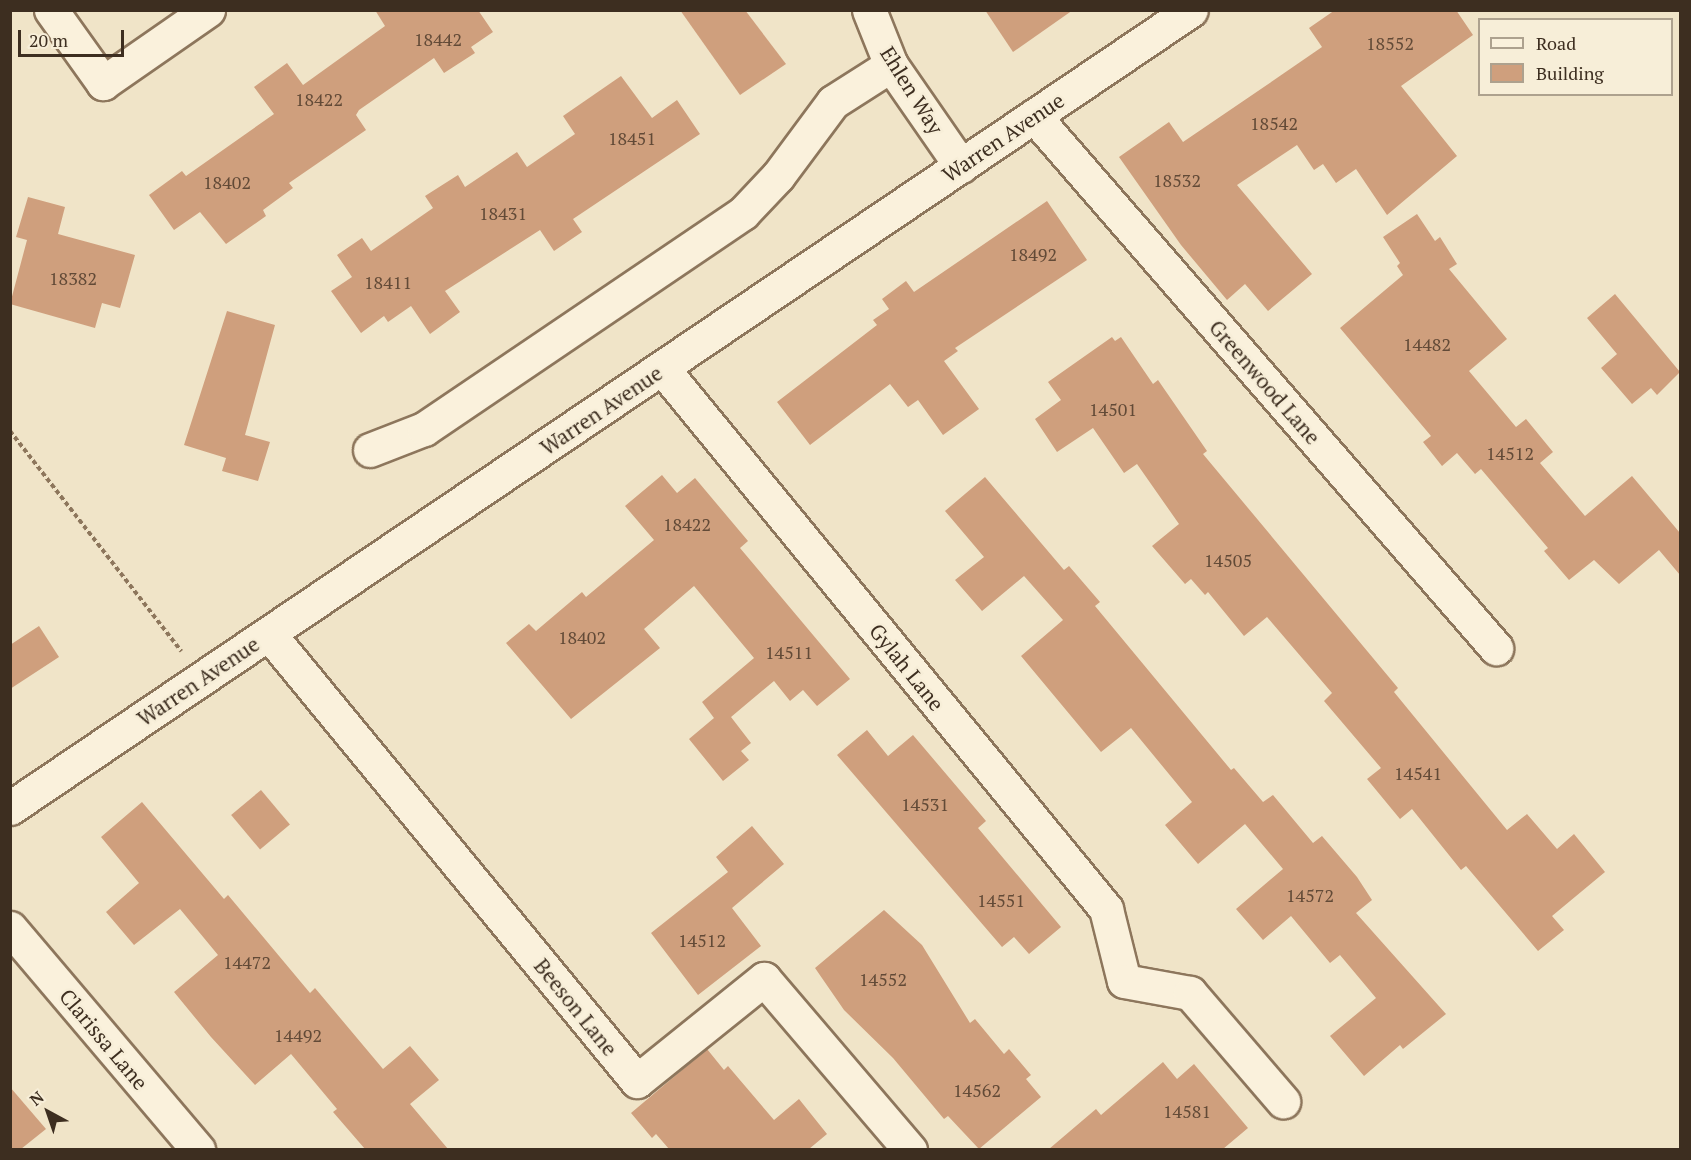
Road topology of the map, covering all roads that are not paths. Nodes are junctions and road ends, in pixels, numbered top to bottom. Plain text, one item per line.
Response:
1 (51, 10) edge
2 (208, 10) edge
3 (869, 10) edge
4 (1191, 10) edge
5 (891, 65) junction
6 (1034, 116) junction
7 (961, 166) junction
8 (662, 368) junction
9 (370, 450) dead end
10 (268, 634) junction
11 (1496, 648) dead end
12 (10, 808) edge
13 (10, 928) edge
14 (1283, 1101) dead end
15 (198, 1149) edge
16 (910, 1149) edge

1 - 2 street
3 - 5 street, Ehlen Way
4 - 6 street, Warren Avenue
5 - 7 street, Ehlen Way
5 - 9 street
6 - 7 street, Warren Avenue
6 - 11 street, Greenwood Lane
7 - 8 street, Warren Avenue
8 - 10 street, Warren Avenue
8 - 14 street, Gylah Lane
10 - 12 street, Warren Avenue
10 - 16 street, Beeson Lane
13 - 15 street, Clarissa Lane

